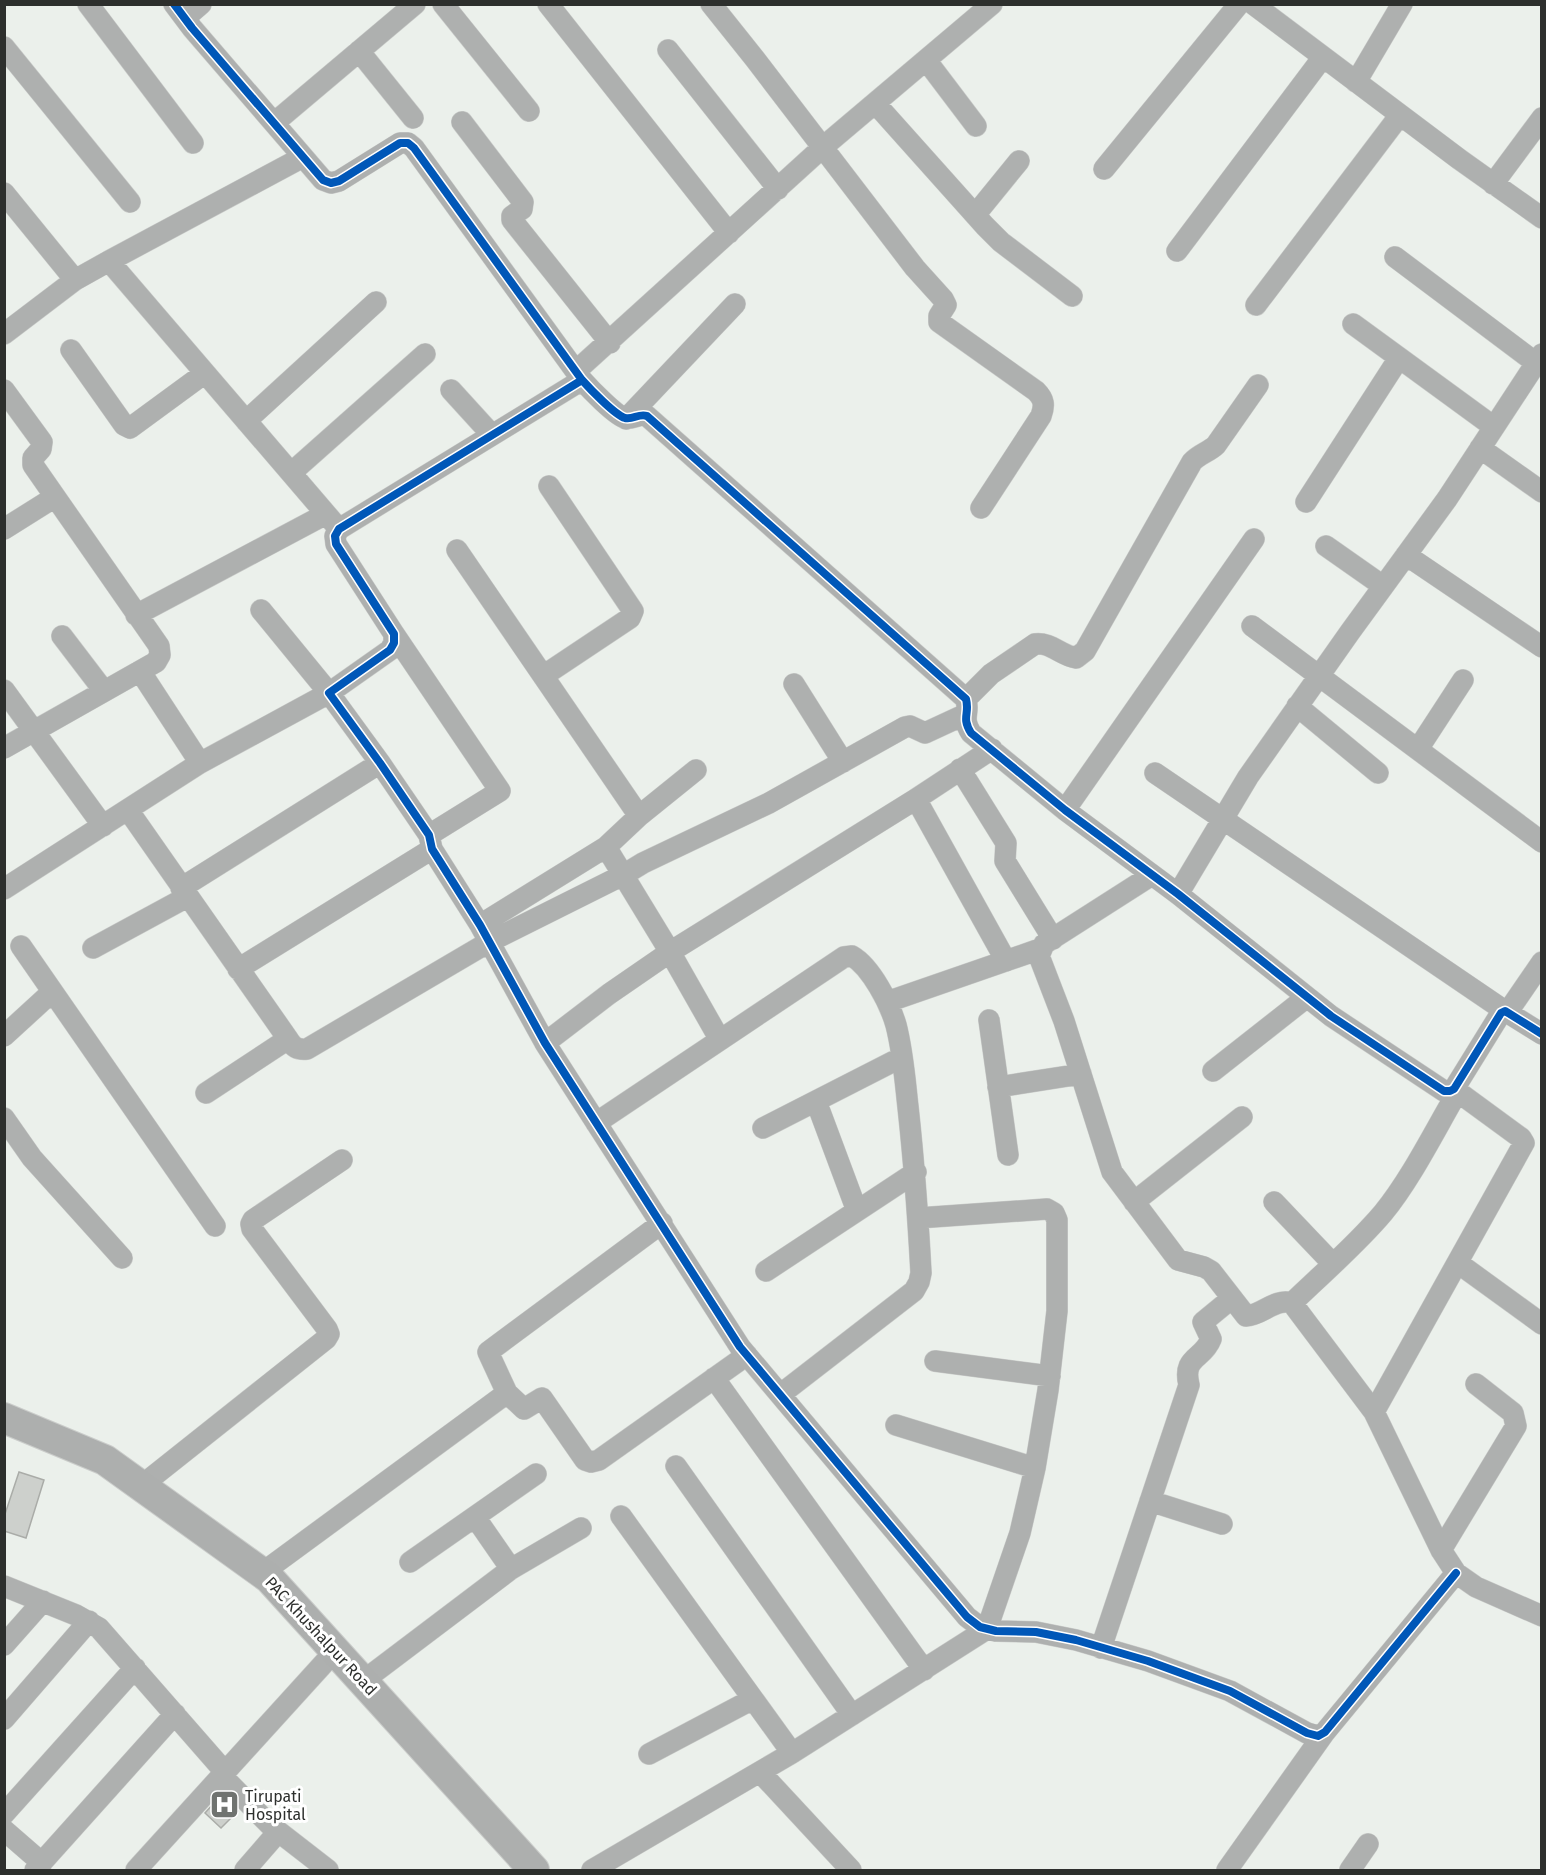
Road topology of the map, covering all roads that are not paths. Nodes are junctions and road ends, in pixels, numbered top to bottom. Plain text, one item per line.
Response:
1 (88, 4) edge
2 (201, 4) edge
3 (415, 4) edge
4 (443, 4) edge
5 (548, 4) edge
6 (711, 4) edge
7 (992, 4) edge
8 (1239, 4) edge
9 (1402, 4) edge
10 (1265, 8) edge
11 (179, 11) edge
12 (4, 47) edge
13 (668, 50) dead end
14 (359, 51) junction
15 (1323, 57) junction
16 (926, 60) junction
17 (1356, 82) junction
18 (876, 103) junction
19 (530, 111) dead end
20 (1400, 115) junction
21 (413, 118) dead end
22 (1542, 118) edge
23 (462, 122) dead end
24 (274, 123) junction
25 (975, 126) dead end
26 (193, 143) dead end
27 (823, 147) junction
28 (303, 157) junction
29 (1020, 161) dead end
30 (1104, 169) dead end
31 (1493, 184) junction
32 (778, 189) junction
33 (4, 193) edge
34 (130, 202) dead end
35 (975, 214) junction
36 (1542, 218) edge
37 (729, 233) junction
38 (1177, 251) dead end
39 (1395, 257) dead end
40 (109, 261) junction
41 (75, 280) junction
42 (1072, 296) dead end
43 (376, 302) dead end
44 (735, 304) dead end
45 (1256, 304) dead end
46 (1353, 324) dead end
47 (4, 334) edge
48 (610, 343) junction
49 (71, 350) dead end
50 (425, 354) dead end
51 (1399, 358) junction
52 (1539, 359) edge
53 (205, 373) junction
54 (579, 376) junction
55 (1258, 385) dead end
56 (4, 390) edge
57 (451, 390) dead end
58 (626, 418) junction
59 (246, 421) junction
60 (1494, 427) junction
61 (492, 435) junction
62 (1480, 448) junction
63 (291, 473) junction
64 (549, 486) dead end
65 (1542, 492) edge
66 (55, 497) junction
67 (1306, 502) dead end
68 (981, 508) dead end
69 (333, 521) junction
70 (4, 529) edge
71 (1254, 539) dead end
72 (1326, 546) dead end
73 (457, 550) dead end
74 (1406, 555) junction
75 (1383, 586) junction
76 (261, 610) dead end
77 (136, 615) junction
78 (1252, 626) dead end
79 (394, 634) junction
80 (62, 636) dead end
81 (1542, 647) edge
82 (140, 671) junction
83 (1319, 675) junction
84 (543, 676) junction
85 (1463, 680) dead end
86 (794, 684) dead end
87 (4, 690) edge
88 (104, 691) junction
89 (329, 693) junction
90 (1298, 706) junction
91 (966, 707) junction
92 (35, 730) junction
93 (4, 748) edge
94 (992, 749) junction
95 (1418, 749) junction
96 (843, 762) junction
97 (200, 763) junction
98 (380, 763) junction
99 (960, 769) junction
100 (696, 770) dead end
101 (1155, 773) dead end
102 (1378, 773) dead end
103 (916, 799) junction
104 (128, 810) junction
105 (1065, 810) junction
106 (639, 816) junction
107 (1224, 820) junction
108 (103, 826) junction
109 (430, 842) junction
110 (1542, 842) edge
111 (606, 847) junction
112 (625, 874) junction
113 (1152, 875) junction
114 (4, 889) edge
115 (184, 892) junction
116 (1178, 894) junction
117 (485, 933) junction
118 (1046, 944) junction
119 (21, 946) dead end
120 (93, 948) dead end
121 (670, 952) junction
122 (1006, 961) junction
123 (1542, 962) edge
124 (238, 969) junction
125 (52, 992) junction
126 (1307, 997) junction
127 (887, 1002) junction
128 (1506, 1012) junction
129 (989, 1020) dead end
130 (1542, 1034) edge
131 (4, 1036) edge
132 (288, 1040) junction
133 (720, 1040) junction
134 (545, 1043) junction
135 (902, 1057) junction
136 (1213, 1071) dead end
137 (1080, 1074) junction
138 (998, 1087) junction
139 (1456, 1090) junction
140 (206, 1094) dead end
141 (816, 1101) junction
142 (1242, 1117) dead end
143 (4, 1118) edge
144 (596, 1123) junction
145 (763, 1128) dead end
146 (1008, 1155) dead end
147 (342, 1160) dead end
148 (916, 1172) junction
149 (1134, 1202) junction
150 (1274, 1202) dead end
151 (857, 1211) junction
152 (918, 1218) junction
153 (662, 1223) junction
154 (215, 1226) dead end
155 (122, 1258) dead end
156 (1458, 1263) junction
157 (1333, 1264) junction
158 (766, 1271) dead end
159 (1231, 1299) junction
160 (1292, 1303) junction
161 (1542, 1324) edge
162 (747, 1355) junction
163 (935, 1361) dead end
164 (1050, 1376) junction
165 (714, 1378) junction
166 (1476, 1384) dead end
167 (507, 1393) junction
168 (780, 1394) junction
169 (1374, 1412) junction
170 (4, 1418) edge
171 (896, 1425) dead end
172 (676, 1466) dead end
173 (1035, 1468) junction
174 (536, 1474) dead end
175 (141, 1486) junction
176 (1150, 1501) junction
177 (621, 1516) dead end
178 (475, 1517) junction
179 (1222, 1524) dead end
180 (581, 1528) dead end
181 (1441, 1550) junction
182 (410, 1562) dead end
183 (511, 1569) junction
184 (261, 1573) junction
185 (1456, 1573) junction
186 (4, 1586) edge
187 (43, 1601) junction
188 (1541, 1614) edge
189 (89, 1621) junction
190 (987, 1629) junction
191 (4, 1645) edge
192 (1101, 1648) junction
193 (335, 1651) junction
194 (135, 1668) junction
195 (924, 1670) junction
196 (363, 1682) junction
197 (753, 1699) junction
198 (175, 1714) junction
199 (852, 1715) junction
200 (4, 1719) edge
201 (1325, 1732) junction
202 (792, 1753) junction
203 (649, 1754) dead end
204 (760, 1772) junction
205 (223, 1774) junction
206 (4, 1814) edge
207 (4, 1830) edge
208 (278, 1832) junction
209 (1368, 1844) dead end
210 (39, 1867) edge
211 (136, 1870) edge
212 (245, 1870) edge
213 (328, 1870) edge
214 (534, 1870) edge
215 (592, 1870) edge
216 (851, 1870) edge
217 (1227, 1870) edge
218 (1350, 1870) edge

1 - 26 street
2 - 11 street
3 - 14 street
4 - 19 street
5 - 37 street
6 - 27 street
7 - 16 street
8 - 30 street
9 - 17 street
10 - 15 street
11 - 24 street
12 - 34 street
13 - 32 street
14 - 21 street
14 - 24 street
15 - 17 street
15 - 38 street
16 - 18 street
16 - 25 street
17 - 20 street
18 - 27 street
18 - 35 street
20 - 31 street
20 - 45 street
22 - 31 street
23 - 48 street
24 - 28 street
27 - 32 street
27 - 68 street
28 - 40 street
28 - 54 street
29 - 35 street
31 - 36 street
32 - 37 street
33 - 41 street
35 - 42 street
37 - 48 street
39 - 52 street
40 - 41 street
40 - 53 street
41 - 47 street
43 - 59 street
44 - 58 street
46 - 51 street
48 - 54 street
49 - 53 street
50 - 63 street
51 - 60 street
51 - 67 street
52 - 60 street
53 - 59 street
54 - 58 street
54 - 61 street
55 - 91 street
56 - 66 street
57 - 61 street
58 - 91 street
59 - 63 street
60 - 62 street
61 - 69 street
62 - 65 street
62 - 74 street
63 - 69 street
64 - 84 street
66 - 70 street
66 - 77 street
69 - 77 street
69 - 79 street
71 - 105 street
72 - 75 street
73 - 84 street
74 - 75 street
74 - 81 street
75 - 83 street
76 - 89 street
77 - 82 street
78 - 83 street
79 - 89 street
79 - 109 street
80 - 88 street
82 - 88 street
82 - 97 street
83 - 90 street
83 - 95 street
84 - 106 street
85 - 95 street
86 - 96 street
87 - 92 street
88 - 92 street
89 - 97 street
89 - 98 street
90 - 102 street
90 - 107 street
91 - 94 street
91 - 96 street
92 - 93 street
92 - 108 street
94 - 99 street
94 - 105 street
95 - 110 street
96 - 112 street
97 - 104 street
98 - 109 street
98 - 115 street
99 - 103 street
99 - 118 street
100 - 106 street
101 - 107 street
103 - 121 street
103 - 122 street
104 - 108 street
104 - 115 street
105 - 113 street
106 - 111 street
107 - 116 street
107 - 128 street
108 - 114 street
109 - 117 street
109 - 124 street
111 - 112 street
111 - 117 street
112 - 117 street
112 - 121 street
113 - 116 street
113 - 118 street
115 - 120 street
115 - 124 street
116 - 126 street
117 - 132 street
117 - 134 street
118 - 122 street
118 - 137 street
119 - 125 street
121 - 133 street
121 - 134 street
122 - 127 street
123 - 128 street
124 - 132 street
125 - 131 street
125 - 154 street
126 - 136 street
126 - 139 street
127 - 133 street
127 - 135 street
128 - 130 street
128 - 139 street
129 - 138 street
132 - 140 street
133 - 144 street
134 - 144 street
135 - 141 street
135 - 148 street
137 - 138 street
137 - 149 street
138 - 146 street
139 - 156 street
139 - 157 street
141 - 145 street
141 - 151 street
142 - 149 street
143 - 155 street
144 - 153 street
147 - 175 street
148 - 151 street
148 - 152 street
149 - 159 street
150 - 157 street
151 - 158 street
152 - 164 street
152 - 168 street
153 - 162 street
153 - 167 street
156 - 161 street
156 - 169 street
157 - 160 street
159 - 160 street
159 - 176 street
160 - 169 street
162 - 165 street
162 - 168 street
163 - 164 street
164 - 173 street
165 - 167 street
165 - 195 street
166 - 181 street
167 - 184 street
168 - 190 street
169 - 181 street
170 - 175 main road, PAC Khushalpur Road
171 - 173 street
172 - 199 street
173 - 190 street
174 - 178 street
175 - 184 main road, PAC Khushalpur Road
176 - 179 street
176 - 192 street
177 - 197 street
178 - 182 street
178 - 183 street
180 - 183 street
181 - 185 street
183 - 196 street
184 - 193 main road, PAC Khushalpur Road
185 - 188 street
185 - 201 street
186 - 187 street
187 - 189 street
187 - 191 street
189 - 194 street
189 - 200 street
190 - 192 street
190 - 195 street
192 - 201 street
193 - 196 main road, PAC Khushalpur Road
193 - 205 street
194 - 198 street
194 - 206 street
195 - 199 street
196 - 214 main road, PAC Khushalpur Road
197 - 202 street
197 - 203 street
198 - 205 street
198 - 210 street
199 - 202 street
201 - 217 street
202 - 204 street
204 - 215 street
204 - 216 street
205 - 208 street
205 - 211 street
207 - 210 street
208 - 212 street
208 - 213 street
209 - 218 street

